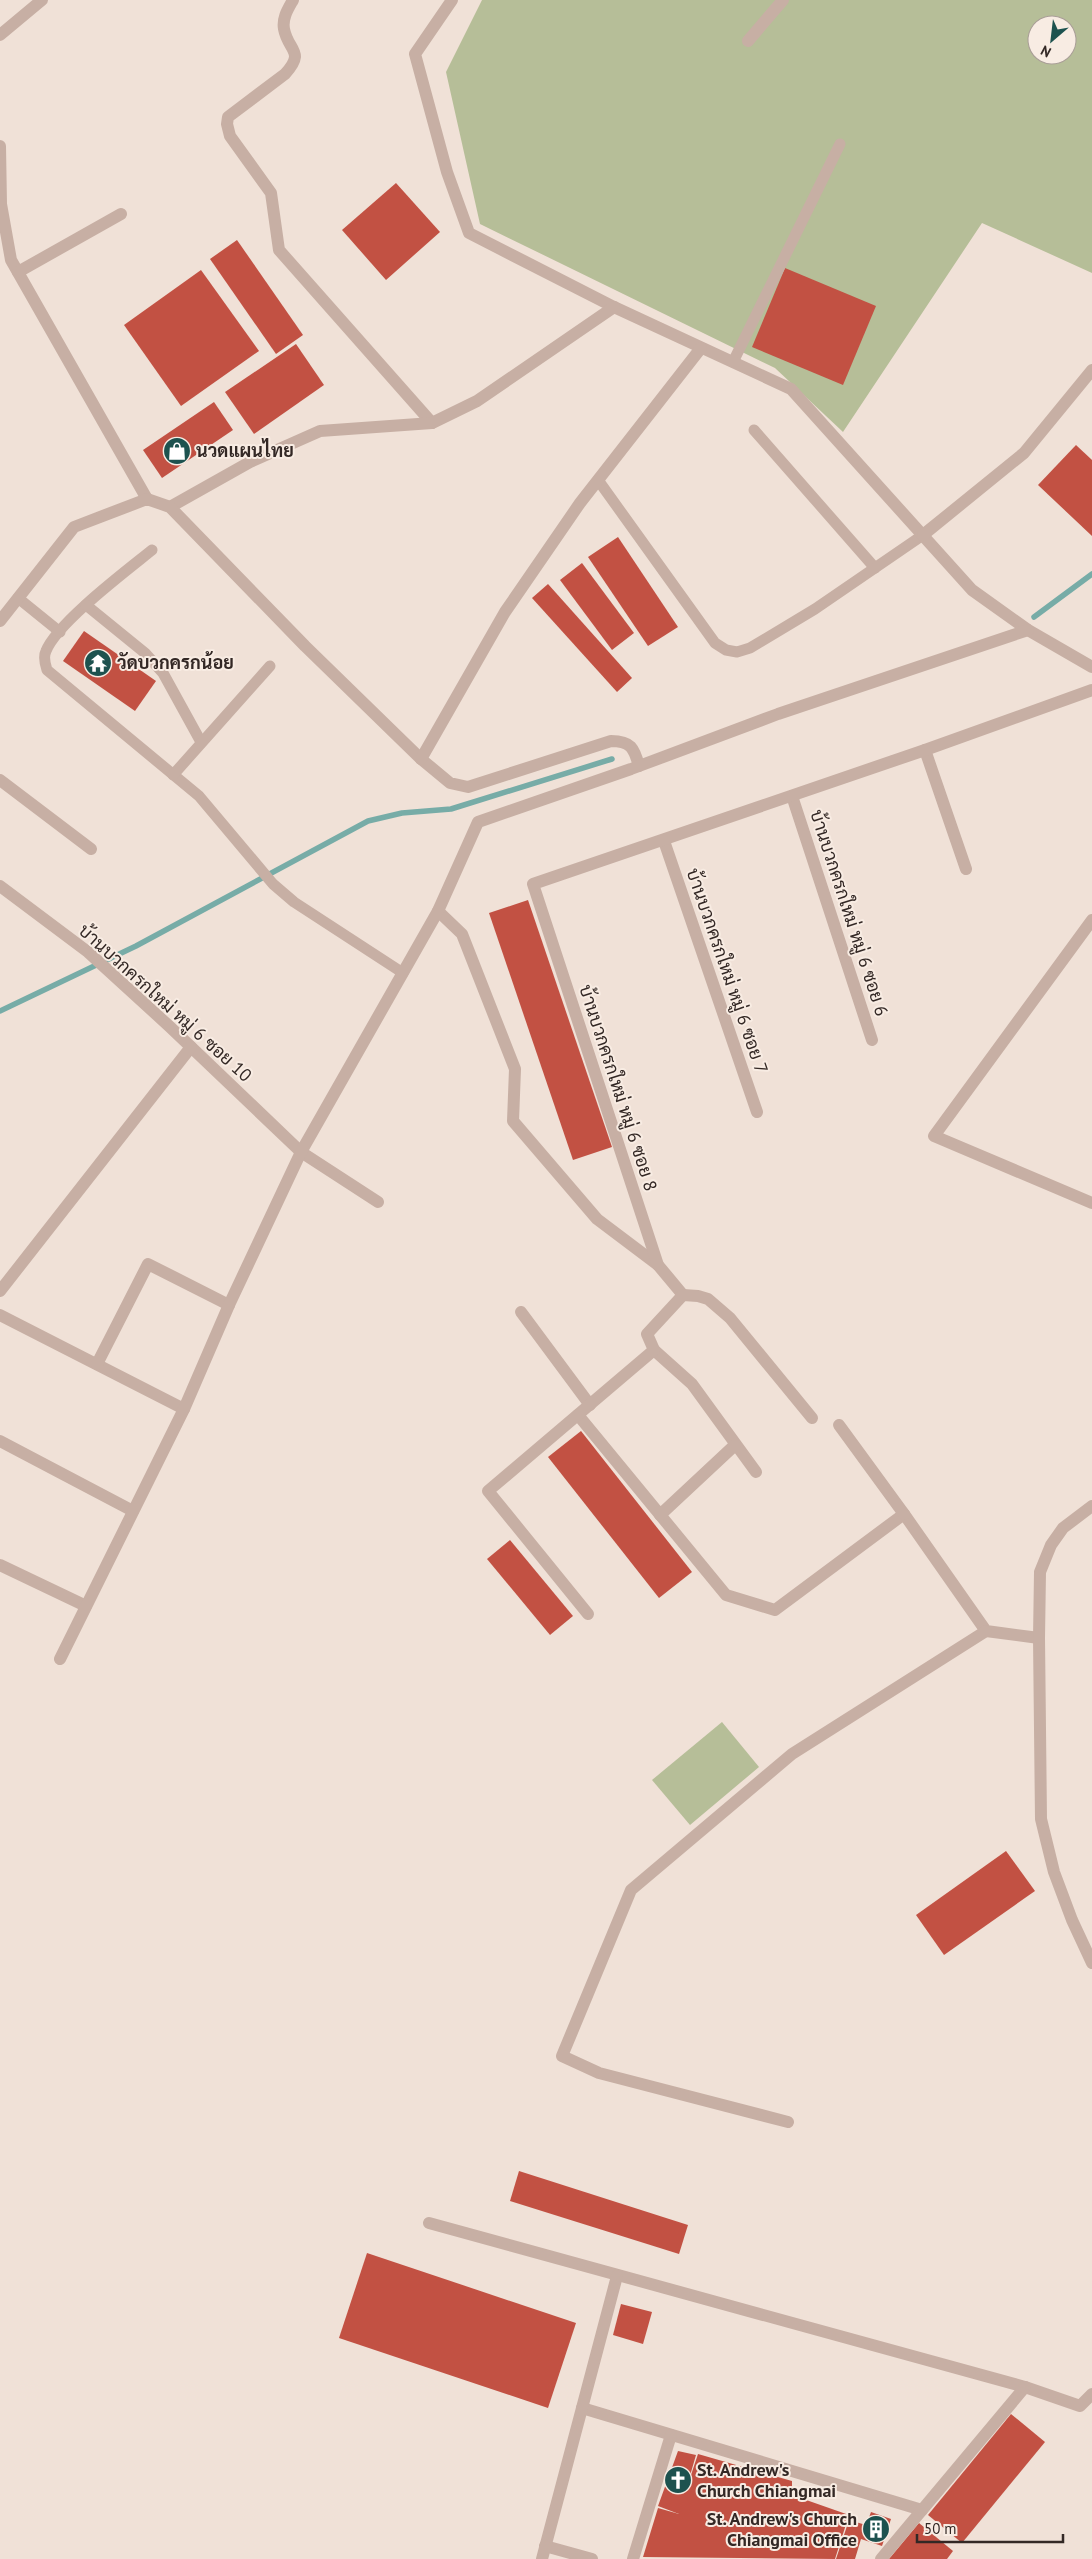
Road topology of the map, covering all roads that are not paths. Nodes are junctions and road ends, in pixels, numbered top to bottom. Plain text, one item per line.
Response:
1 (42, 0) edge
2 (293, 0) edge
3 (452, 0) edge
4 (783, 0) edge
5 (0, 35) edge
6 (748, 42) dead end
7 (840, 144) dead end
8 (0, 146) edge
9 (121, 214) dead end
10 (18, 272) junction
11 (614, 307) junction
12 (701, 348) junction
13 (733, 362) junction
14 (1092, 370) edge
15 (432, 423) junction
16 (754, 430) dead end
17 (598, 480) junction
18 (147, 499) junction
19 (170, 507) junction
20 (923, 535) junction
21 (152, 550) dead end
22 (875, 568) junction
23 (18, 598) junction
24 (86, 605) junction
25 (0, 621) edge
26 (1028, 630) junction
27 (60, 632) junction
28 (270, 666) dead end
29 (1092, 667) edge
30 (1092, 690) edge
31 (201, 742) junction
32 (925, 750) junction
33 (421, 760) junction
34 (639, 766) junction
35 (173, 775) junction
36 (0, 780) edge
37 (792, 796) junction
38 (664, 841) junction
39 (91, 849) dead end
40 (966, 869) dead end
41 (0, 886) edge
42 (438, 911) junction
43 (1092, 920) edge
44 (403, 973) junction
45 (872, 1040) dead end
46 (191, 1047) junction
47 (757, 1112) dead end
48 (301, 1152) junction
49 (378, 1202) dead end
50 (1092, 1203) edge
51 (658, 1265) junction
52 (0, 1291) edge
53 (683, 1296) junction
54 (229, 1305) junction
55 (521, 1312) dead end
56 (0, 1315) edge
57 (654, 1350) junction
58 (98, 1364) junction
59 (590, 1405) junction
60 (184, 1408) junction
61 (578, 1415) junction
62 (812, 1418) dead end
63 (839, 1425) dead end
64 (0, 1441) edge
65 (736, 1445) junction
66 (756, 1472) dead end
67 (1092, 1506) edge
68 (133, 1511) junction
69 (904, 1514) junction
70 (660, 1515) junction
71 (0, 1565) edge
72 (86, 1606) junction
73 (588, 1614) dead end
74 (986, 1631) junction
75 (1039, 1638) junction
76 (60, 1659) dead end
77 (1092, 1964) edge
78 (788, 2122) dead end
79 (429, 2222) dead end
80 (617, 2276) junction
81 (1025, 2387) junction
82 (1092, 2394) edge
83 (582, 2408) junction
84 (671, 2435) junction
85 (922, 2510) junction
86 (543, 2553) edge
87 (592, 2559) edge
88 (633, 2559) edge
89 (881, 2559) edge

1 - 5 street
2 - 15 street
3 - 11 street
4 - 6 street
7 - 13 lane
8 - 10 street
9 - 10 street
10 - 18 street
11 - 12 street
11 - 15 street
12 - 13 street
12 - 17 street
13 - 20 street
14 - 20 street
15 - 19 street
16 - 22 lane
17 - 22 lane
17 - 33 street
18 - 19 street
18 - 23 street
19 - 33 street
20 - 22 lane
20 - 26 street
21 - 24 lane
23 - 25 street
23 - 27 lane
24 - 27 lane
24 - 31 lane
26 - 29 street
26 - 34 street
27 - 35 lane
28 - 31 lane
30 - 32 street
31 - 35 lane
32 - 37 street
32 - 40 street
33 - 34 street
34 - 42 street
35 - 44 lane
36 - 39 street
37 - 38 street
37 - 45 street, บ้านบวกครกใหม่ หมู่ 6 ซอย 6
38 - 47 street, บ้านบวกครกใหม่ หมู่ 6 ซอย 7
38 - 51 street, บ้านบวกครกใหม่ หมู่ 6 ซอย 8
41 - 46 street, บ้านบวกครกใหม่ หมู่ 6 ซอย 10
42 - 44 street
42 - 51 street
43 - 50 street
44 - 48 street
46 - 48 street, บ้านบวกครกใหม่ หมู่ 6 ซอย 10
46 - 52 street
48 - 49 street, บ้านบวกครกใหม่ หมู่ 6 ซอย 10
48 - 54 street
51 - 53 street, บ้านบวกครกใหม่ หมู่ 6 ซอย 8
53 - 57 street
53 - 62 street
54 - 58 street
54 - 60 street
55 - 59 street
56 - 58 street
57 - 59 street
57 - 65 street
58 - 60 street
59 - 61 street
60 - 68 street
61 - 70 street
61 - 73 street
63 - 69 street
64 - 68 street
65 - 66 street
65 - 70 street
67 - 75 street
68 - 72 street
69 - 70 street
69 - 74 street
71 - 72 street
72 - 76 street
74 - 75 street
74 - 78 street
75 - 77 street
79 - 80 street
80 - 81 street
80 - 83 street
81 - 82 street
81 - 85 street
83 - 84 street
83 - 86 street
84 - 85 street
84 - 88 street
85 - 89 street
86 - 87 street

